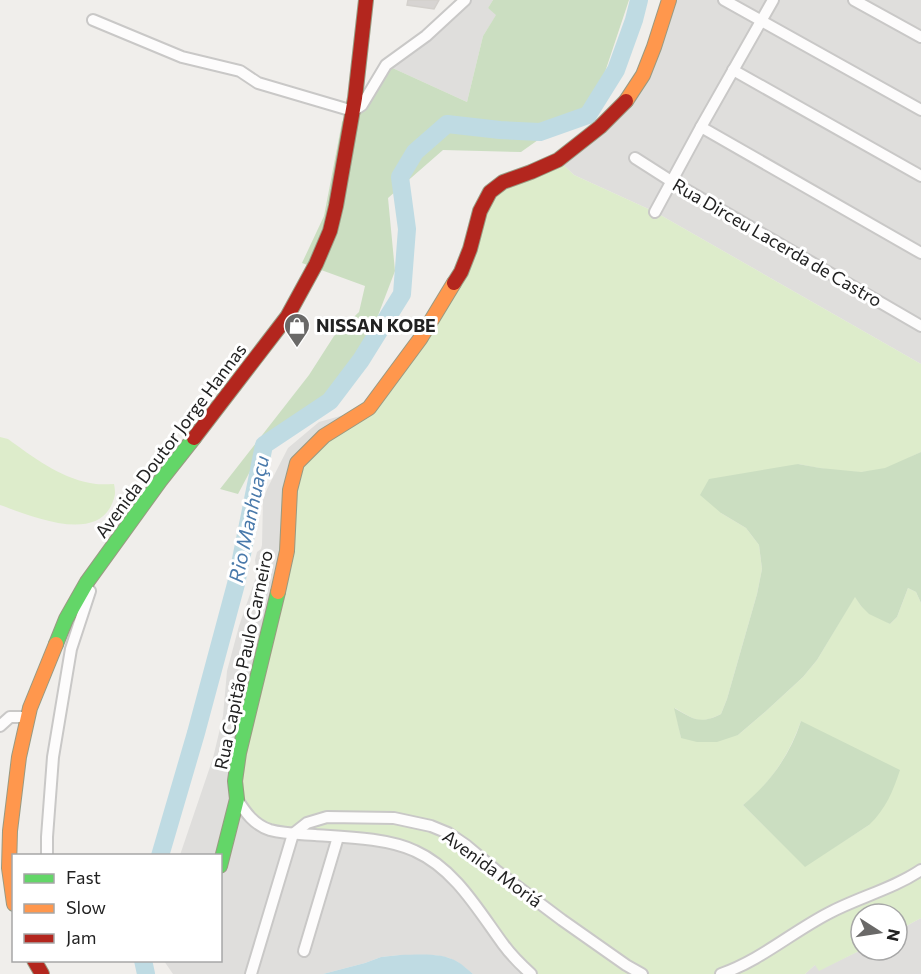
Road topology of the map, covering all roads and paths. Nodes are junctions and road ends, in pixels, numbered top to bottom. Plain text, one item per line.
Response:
1 (366, 0) edge
2 (372, 0) edge
3 (465, 0) edge
4 (669, 0) edge
5 (724, 0) edge
6 (773, 0) edge
7 (854, 0) edge
8 (93, 20) dead end
9 (761, 21) junction
10 (921, 37) edge
11 (361, 50) junction
12 (733, 70) junction
13 (921, 110) edge
14 (353, 111) junction
15 (701, 127) junction
16 (635, 158) dead end
17 (921, 176) edge
18 (671, 181) junction
19 (655, 212) dead end
20 (921, 254) edge
21 (921, 326) edge
22 (96, 569) junction
23 (27, 717) junction
24 (0, 726) edge
25 (237, 799) junction
26 (293, 834) junction
27 (338, 837) junction
28 (47, 854) edge
29 (222, 858) edge
30 (921, 870) edge
31 (12, 890) edge
32 (304, 951) dead end
33 (251, 974) edge
34 (531, 974) edge
35 (642, 974) edge
36 (722, 974) edge

1 - 11 main road, Avenida Doutor Jorge Hannas
2 - 11 street
3 - 14 street
4 - 25 main road, Rua Capitão Paulo Carneiro
5 - 9 street
6 - 9 street
7 - 10 street
8 - 14 street
9 - 12 street
9 - 13 street
11 - 14 main road, Avenida Doutor Jorge Hannas
12 - 15 street
12 - 17 street
14 - 22 main road, Avenida Doutor Jorge Hannas
15 - 18 street
15 - 20 street
16 - 18 street, Rua Dirceu Lacerda de Castro
18 - 19 street
18 - 21 street, Rua Dirceu Lacerda de Castro
22 - 23 main road, Avenida Doutor Jorge Hannas
22 - 28 street
23 - 24 street
23 - 31 main road, Avenida Doutor Jorge Hannas
25 - 26 street
25 - 29 main road, Rua Capitão Paulo Carneiro
26 - 27 street
26 - 33 street
26 - 35 street, Avenida Moriá
27 - 32 street
27 - 34 street
30 - 36 street

